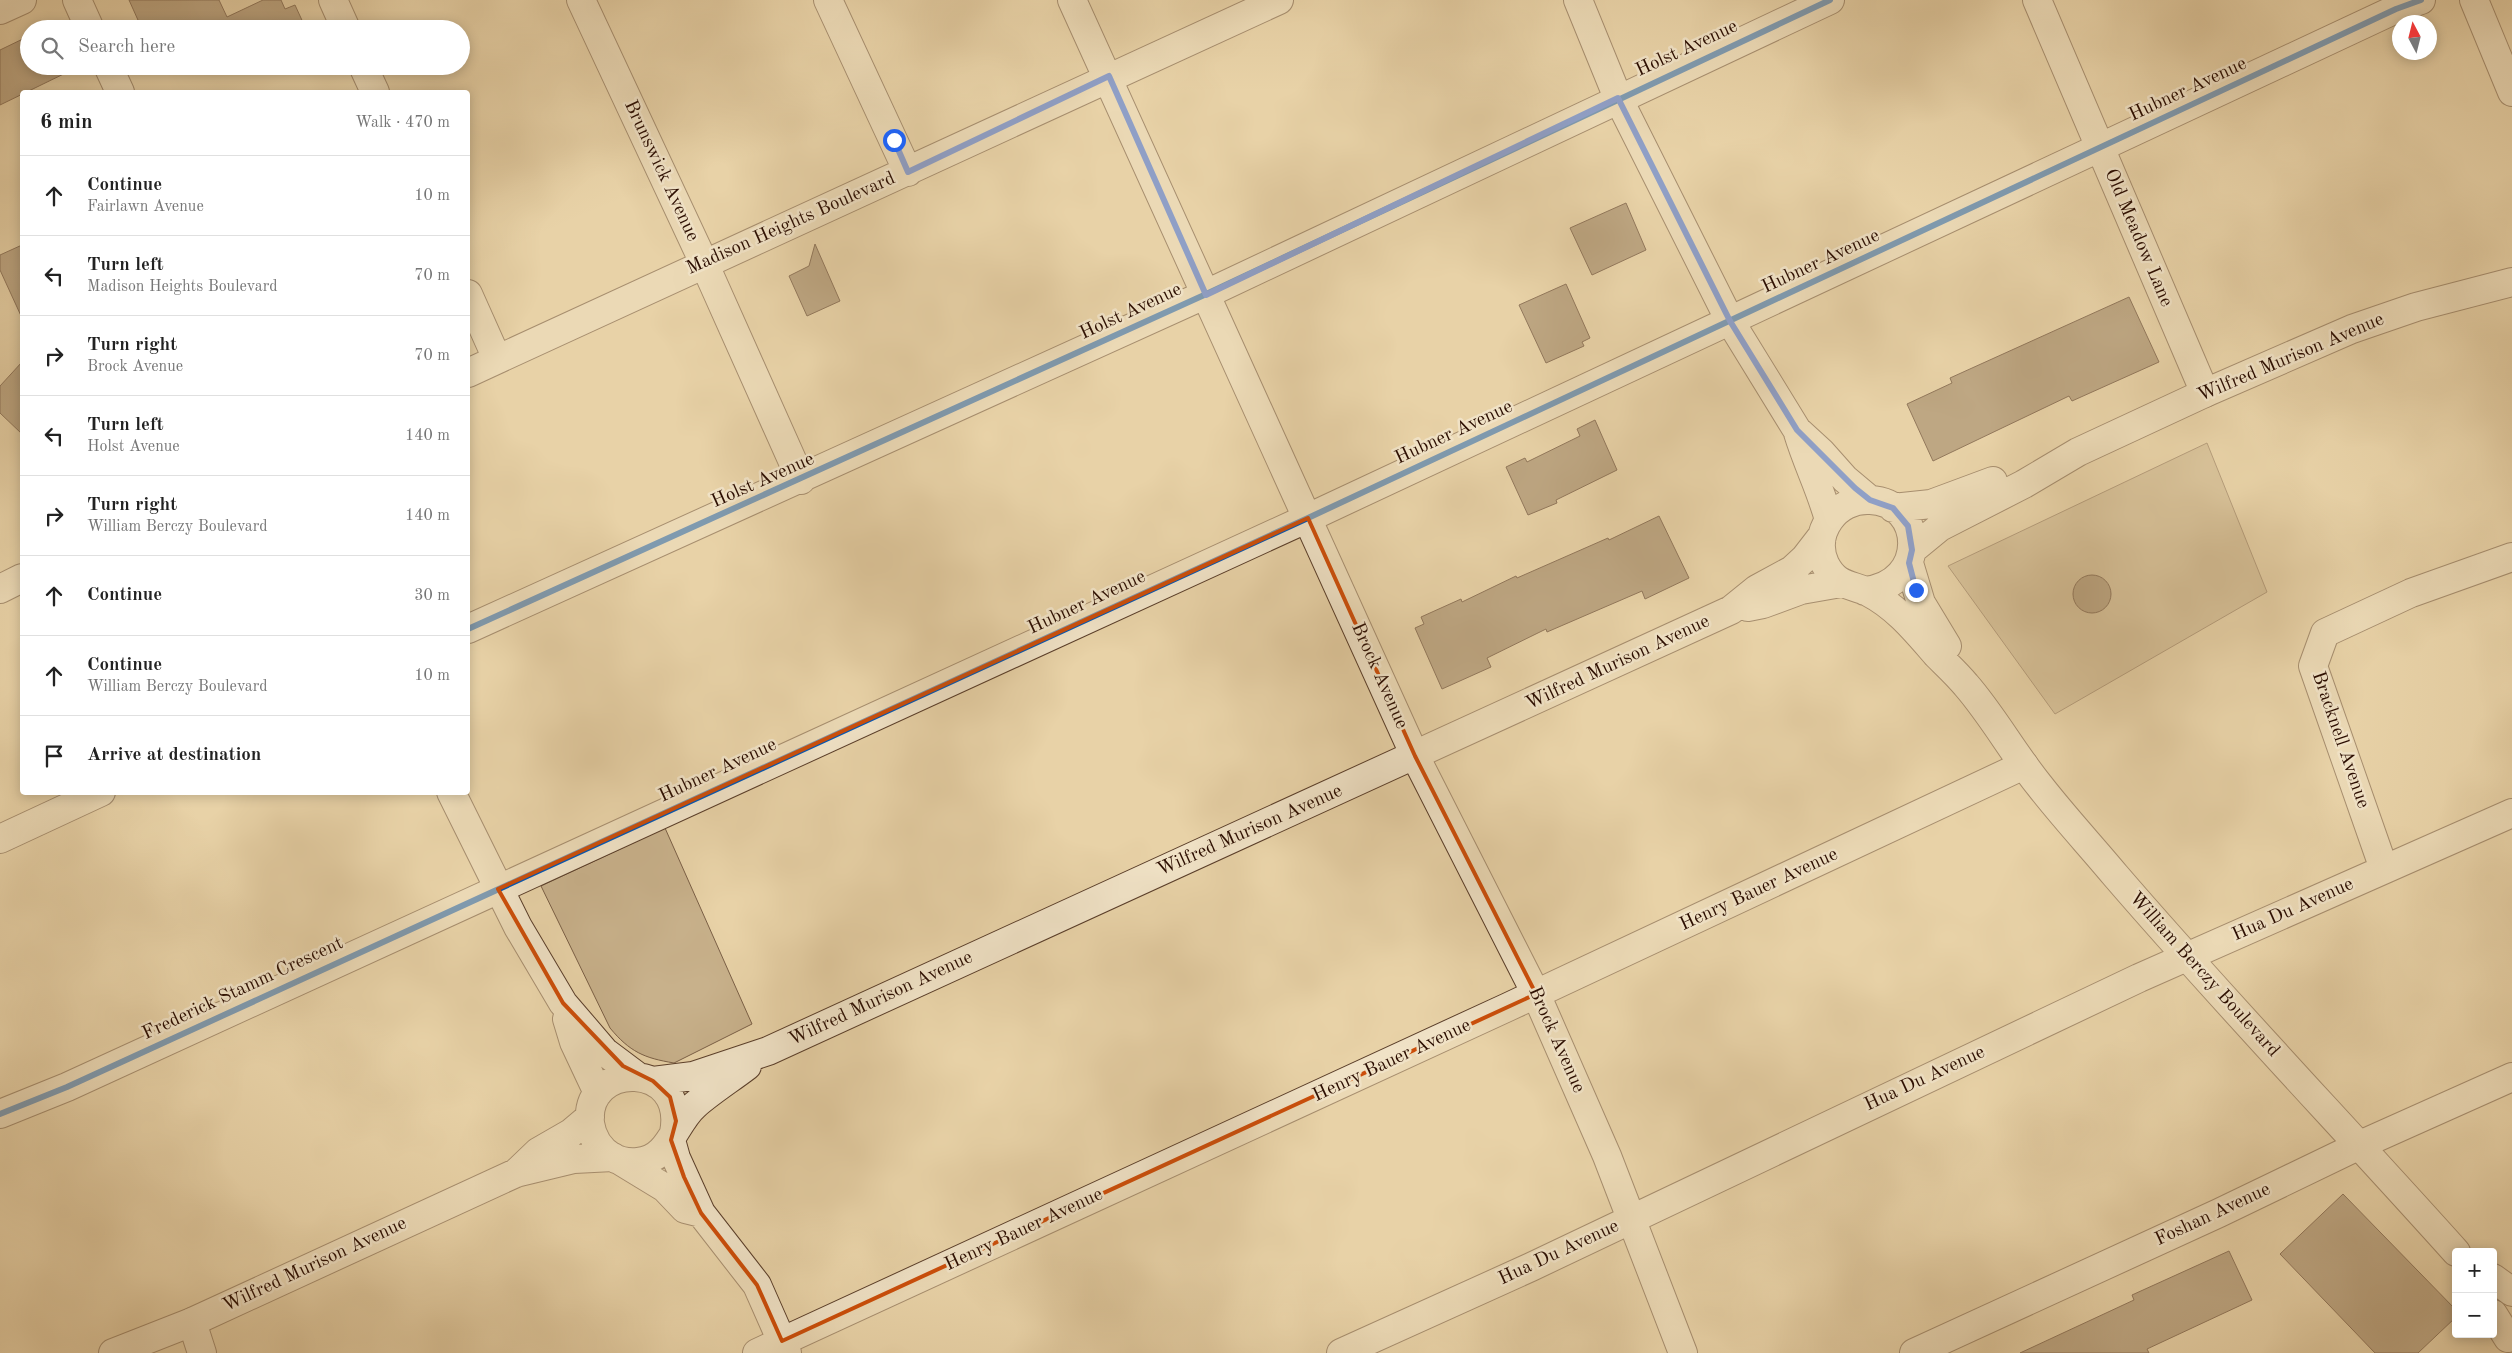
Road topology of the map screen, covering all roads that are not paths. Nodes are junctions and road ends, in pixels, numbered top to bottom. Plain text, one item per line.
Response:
1 (22, 0) edge
2 (77, 0) edge
3 (333, 0) edge
4 (581, 0) edge
5 (828, 0) edge
6 (1072, 0) edge
7 (1279, 0) edge
8 (1578, 0) edge
9 (1830, 0) edge
10 (2037, 0) edge
11 (2421, 0) edge
12 (2474, 0) edge
13 (0, 10) edge
14 (86, 20) edge
15 (342, 20) edge
16 (112, 75) edge
17 (367, 75) edge
18 (1109, 76) junction
19 (119, 90) edge
20 (374, 90) edge
21 (2512, 92) edge
22 (1618, 98) junction
23 (2100, 148) junction
24 (908, 172) junction
25 (704, 263) junction
26 (2512, 282) edge
27 (1206, 295) junction
28 (470, 298) edge
29 (1730, 321) junction
30 (497, 359) junction
31 (470, 372) edge
32 (2205, 393) junction
33 (1797, 430) junction
34 (2078, 452) junction
35 (801, 480) junction
36 (1881, 504) junction
37 (1308, 518) junction
38 (1825, 528) junction
39 (1910, 557) junction
40 (2512, 557) edge
41 (20, 579) edge
42 (1853, 587) junction
43 (0, 589) edge
44 (1731, 610) junction
45 (470, 628) edge
46 (1967, 686) junction
47 (1415, 756) junction
48 (2024, 765) junction
49 (95, 795) edge
50 (452, 795) edge
51 (2512, 813) edge
52 (0, 839) edge
53 (2384, 869) junction
54 (498, 889) junction
55 (2186, 958) junction
56 (1536, 994) junction
57 (563, 1003) junction
58 (768, 1051) junction
59 (2512, 1077) edge
60 (645, 1078) junction
61 (594, 1105) junction
62 (0, 1114) edge
63 (672, 1136) junction
64 (2360, 1145) junction
65 (616, 1159) junction
66 (516, 1173) junction
67 (701, 1212) junction
68 (1631, 1218) junction
69 (2452, 1248) edge
70 (2497, 1281) edge
71 (2512, 1292) edge
72 (2497, 1321) edge
73 (192, 1322) junction
74 (2508, 1340) edge
75 (785, 1347) edge
76 (112, 1353) edge
77 (202, 1353) edge
78 (758, 1353) edge
79 (1341, 1353) edge
80 (1683, 1353) edge
81 (1914, 1353) edge

1 - 13 street
2 - 14 street
3 - 15 street
4 - 25 street, Brunswick Avenue
5 - 24 street
6 - 18 street, Brock Avenue
7 - 18 street, Madison Heights Boulevard
8 - 22 street
9 - 22 street, Holst Avenue
10 - 23 street, Old Meadow Lane
11 - 23 street, Hubner Avenue
12 - 21 street
16 - 19 street
17 - 20 street
18 - 24 street, Madison Heights Boulevard
18 - 27 street, Brock Avenue
22 - 27 street, Holst Avenue
22 - 29 street
23 - 29 street, Hubner Avenue
23 - 32 street, Old Meadow Lane
24 - 25 street, Madison Heights Boulevard
25 - 30 street, Madison Heights Boulevard
25 - 35 street, Brunswick Avenue
26 - 32 street, Wilfred Murison Avenue
27 - 35 street, Holst Avenue
27 - 37 street, Brock Avenue
28 - 30 street
29 - 33 street
29 - 37 street, Hubner Avenue
30 - 31 street, Madison Heights Boulevard
32 - 34 street, Wilfred Murison Avenue
33 - 36 street
33 - 38 street
34 - 36 street, Wilfred Murison Avenue
34 - 39 street, Wilfred Murison Avenue
35 - 45 street, Holst Avenue
36 - 38 street
36 - 39 street
37 - 47 street, Brock Avenue
37 - 54 street, Hubner Avenue
38 - 42 street
38 - 44 street, Wilfred Murison Avenue
39 - 42 street
39 - 46 street, William Berczy Boulevard
40 - 53 street, Bracknell Avenue
41 - 43 street
42 - 44 street, Wilfred Murison Avenue
42 - 46 street, William Berczy Boulevard
44 - 47 street, Wilfred Murison Avenue
46 - 48 street, William Berczy Boulevard
47 - 56 street, Brock Avenue
47 - 58 street, Wilfred Murison Avenue
48 - 55 street, William Berczy Boulevard
48 - 56 street, Henry Bauer Avenue
49 - 52 street
50 - 54 street
51 - 53 street, Hua Du Avenue
53 - 55 street, Hua Du Avenue
54 - 57 street
54 - 62 street, Frederick Stamm Crescent
55 - 64 street, William Berczy Boulevard
55 - 68 street, Hua Du Avenue
56 - 68 street, Brock Avenue
56 - 75 street, Henry Bauer Avenue
57 - 60 street
57 - 61 street
58 - 60 street, Wilfred Murison Avenue
58 - 63 street, Wilfred Murison Avenue
59 - 64 street, Foshan Avenue
60 - 61 street
60 - 63 street
61 - 65 street
61 - 66 street, Wilfred Murison Avenue
63 - 65 street
63 - 67 street
64 - 69 street, William Berczy Boulevard
64 - 81 street, Foshan Avenue
65 - 66 street, Wilfred Murison Avenue
65 - 67 street
66 - 73 street, Wilfred Murison Avenue
67 - 75 street
68 - 79 street, Hua Du Avenue
68 - 80 street, Brock Avenue
70 - 71 street
72 - 74 street
73 - 76 street, Wilfred Murison Avenue
73 - 77 street
75 - 78 street, Henry Bauer Avenue

